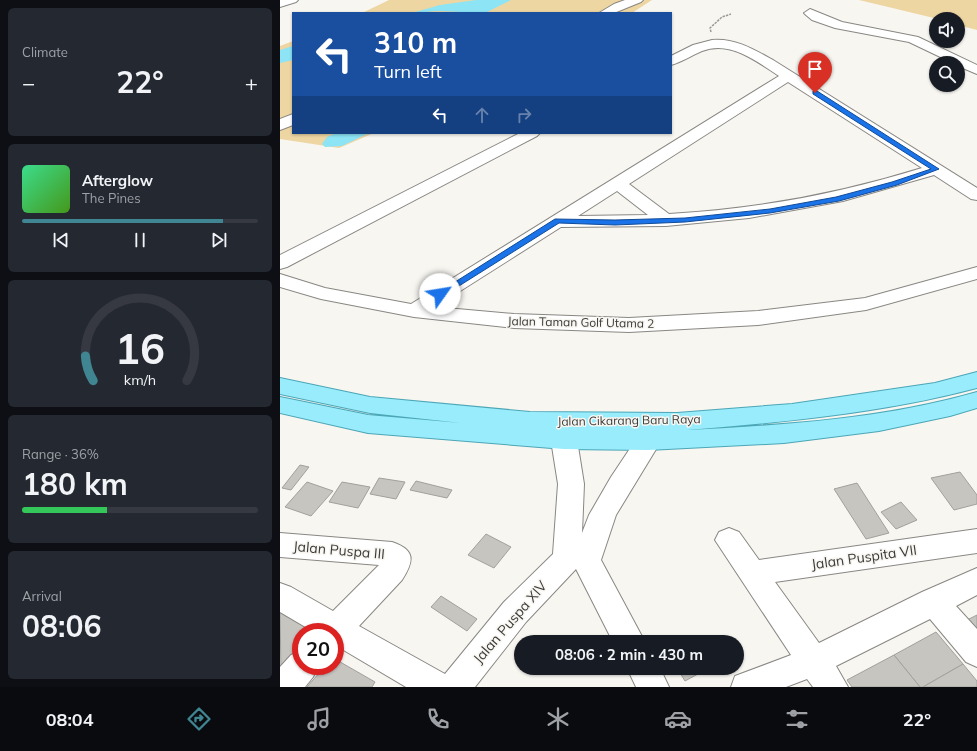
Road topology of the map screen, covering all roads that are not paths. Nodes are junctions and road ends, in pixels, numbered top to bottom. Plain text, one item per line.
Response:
1 (292, 0) edge
2 (637, 0) edge
3 (280, 4) edge
4 (607, 12) edge
5 (810, 13) dead end
6 (672, 60) edge
7 (977, 70) edge
8 (788, 76) junction
9 (292, 119) edge
10 (280, 125) edge
11 (530, 134) edge
12 (936, 169) junction
13 (617, 183) junction
14 (977, 195) edge
15 (557, 221) junction
16 (666, 221) junction
17 (280, 263) edge
18 (977, 273) edge
19 (280, 280) edge
20 (414, 311) junction
21 (977, 380) edge
22 (280, 386) edge
23 (977, 400) edge
24 (280, 405) edge
25 (564, 440) junction
26 (648, 441) junction
27 (729, 540) dead end
28 (977, 542) edge
29 (280, 545) edge
30 (576, 560) junction
31 (752, 573) junction
32 (977, 581) edge
33 (280, 596) edge
34 (934, 601) junction
35 (323, 623) edge
36 (341, 623) edge
37 (624, 635) edge
38 (344, 636) edge
39 (977, 652) edge
40 (814, 661) junction
41 (294, 675) edge
42 (647, 675) edge
43 (284, 687) edge
44 (436, 687) edge
45 (455, 687) edge
46 (653, 687) edge
47 (747, 687) edge
48 (832, 687) edge

1 - 3 street
2 - 4 street
5 - 7 street
6 - 8 street
8 - 12 street
8 - 13 street
9 - 10 street
11 - 17 street
12 - 14 street
12 - 16 street
13 - 15 street
13 - 16 street
15 - 16 street
15 - 20 street
18 - 20 street, Jalan Taman Golf Utama 2
19 - 20 street, Jalan Taman Golf Utama 2
21 - 22 main road, Jalan Cikarang Baru Raya
23 - 26 main road, Jalan Cikarang Baru Raya
24 - 25 main road, Jalan Cikarang Baru Raya
25 - 26 main road, Jalan Cikarang Baru Raya
25 - 30 street
26 - 30 street
27 - 31 street
28 - 31 street, Jalan Puspita VII
29 - 36 street, Jalan Puspa III
30 - 37 street
30 - 45 street, Jalan Puspa XIV
31 - 40 street
32 - 34 street
33 - 35 street
34 - 39 street
34 - 40 street
38 - 44 street
40 - 47 street
40 - 48 street
41 - 43 street
42 - 46 street

